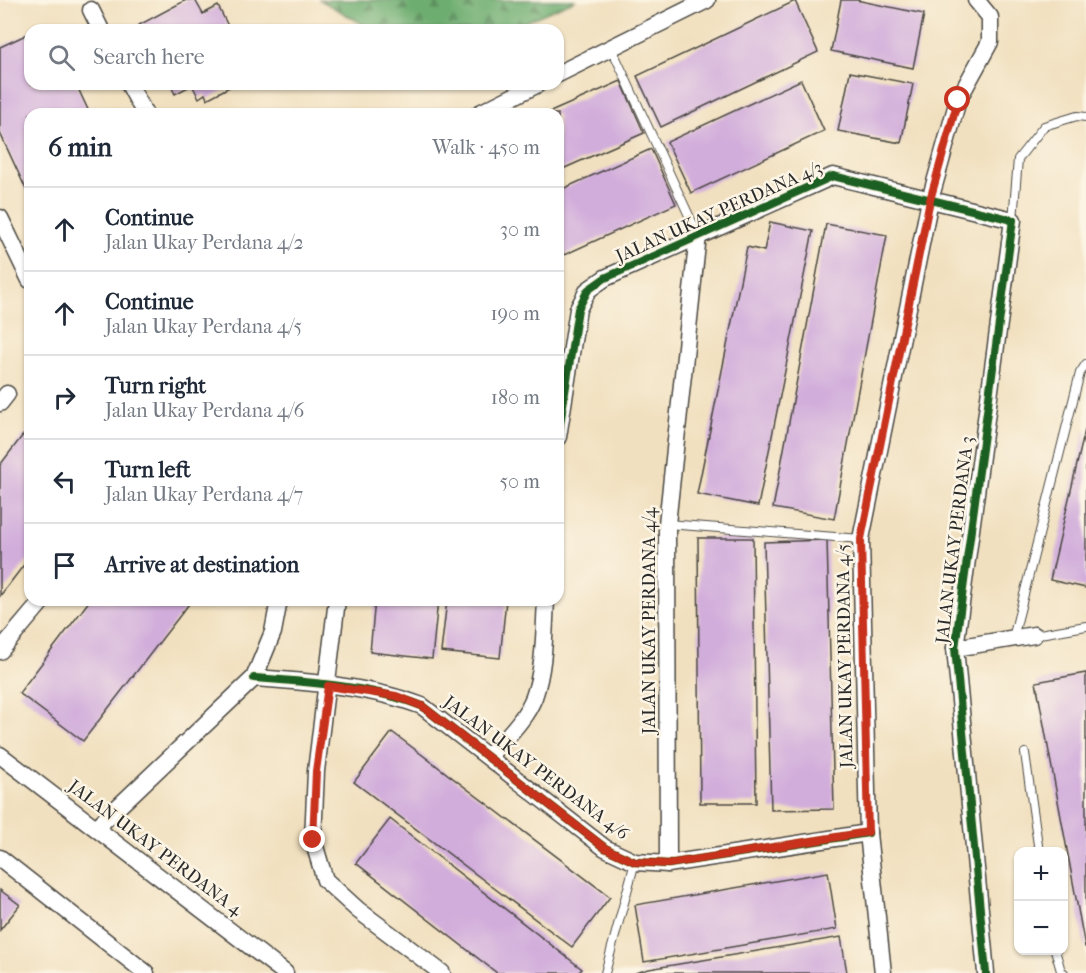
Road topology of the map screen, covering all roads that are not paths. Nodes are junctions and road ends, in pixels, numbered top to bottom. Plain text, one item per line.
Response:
1 (707, 0) edge
2 (976, 0) edge
3 (91, 10) dead end
4 (98, 24) edge
5 (611, 47) junction
6 (564, 71) edge
7 (132, 90) edge
8 (526, 90) edge
9 (142, 108) edge
10 (490, 108) edge
11 (1086, 117) edge
12 (930, 200) junction
13 (0, 218) edge
14 (1013, 220) junction
15 (698, 235) junction
16 (24, 268) edge
17 (1086, 364) edge
18 (564, 398) edge
19 (667, 524) junction
20 (861, 539) junction
21 (38, 606) edge
22 (278, 606) edge
23 (336, 606) edge
24 (546, 606) edge
25 (1086, 626) edge
26 (1034, 635) joint
27 (1013, 639) junction
28 (955, 648) junction
29 (0, 651) edge
30 (254, 678) junction
31 (328, 686) junction
32 (1025, 753) dead end
33 (0, 755) edge
34 (489, 757) junction
35 (96, 828) junction
36 (868, 832) junction
37 (1039, 847) edge
38 (0, 858) edge
39 (635, 862) junction
40 (668, 864) junction
41 (1056, 955) edge
42 (146, 973) edge
43 (285, 973) edge
44 (441, 973) edge
45 (605, 973) edge
46 (883, 973) edge
47 (986, 973) edge
48 (1064, 973) edge

1 - 5 street
2 - 12 street, JALAN UKAY PERDANA 4/5
3 - 4 street
5 - 6 street
5 - 15 lane
7 - 9 street
8 - 10 street
11 - 14 lane
12 - 14 street, JALAN UKAY PERDANA 4/3
12 - 15 street, JALAN UKAY PERDANA 4/3
12 - 20 street, JALAN UKAY PERDANA 4/5
13 - 16 street
14 - 28 street, JALAN UKAY PERDANA 3
15 - 18 street, JALAN UKAY PERDANA 4/3
15 - 19 street, JALAN UKAY PERDANA 4/4
17 - 27 lane
19 - 20 lane
19 - 40 street, JALAN UKAY PERDANA 4/4
20 - 36 street, JALAN UKAY PERDANA 4/5
21 - 29 street
22 - 30 street
23 - 31 street
24 - 34 street
25 - 26 lane
26 - 27 street
27 - 28 street
28 - 47 street, JALAN UKAY PERDANA 3
30 - 31 street, JALAN UKAY PERDANA 4/6
30 - 35 street
31 - 34 street, JALAN UKAY PERDANA 4/6
31 - 44 street
32 - 37 lane
33 - 35 street, JALAN UKAY PERDANA 4
34 - 39 street, JALAN UKAY PERDANA 4/6
35 - 43 street, JALAN UKAY PERDANA 4
36 - 40 street, JALAN UKAY PERDANA 4/6
36 - 46 street, JALAN UKAY PERDANA 4/5
38 - 42 street
39 - 40 street, JALAN UKAY PERDANA 4/6
39 - 45 lane
41 - 48 lane

